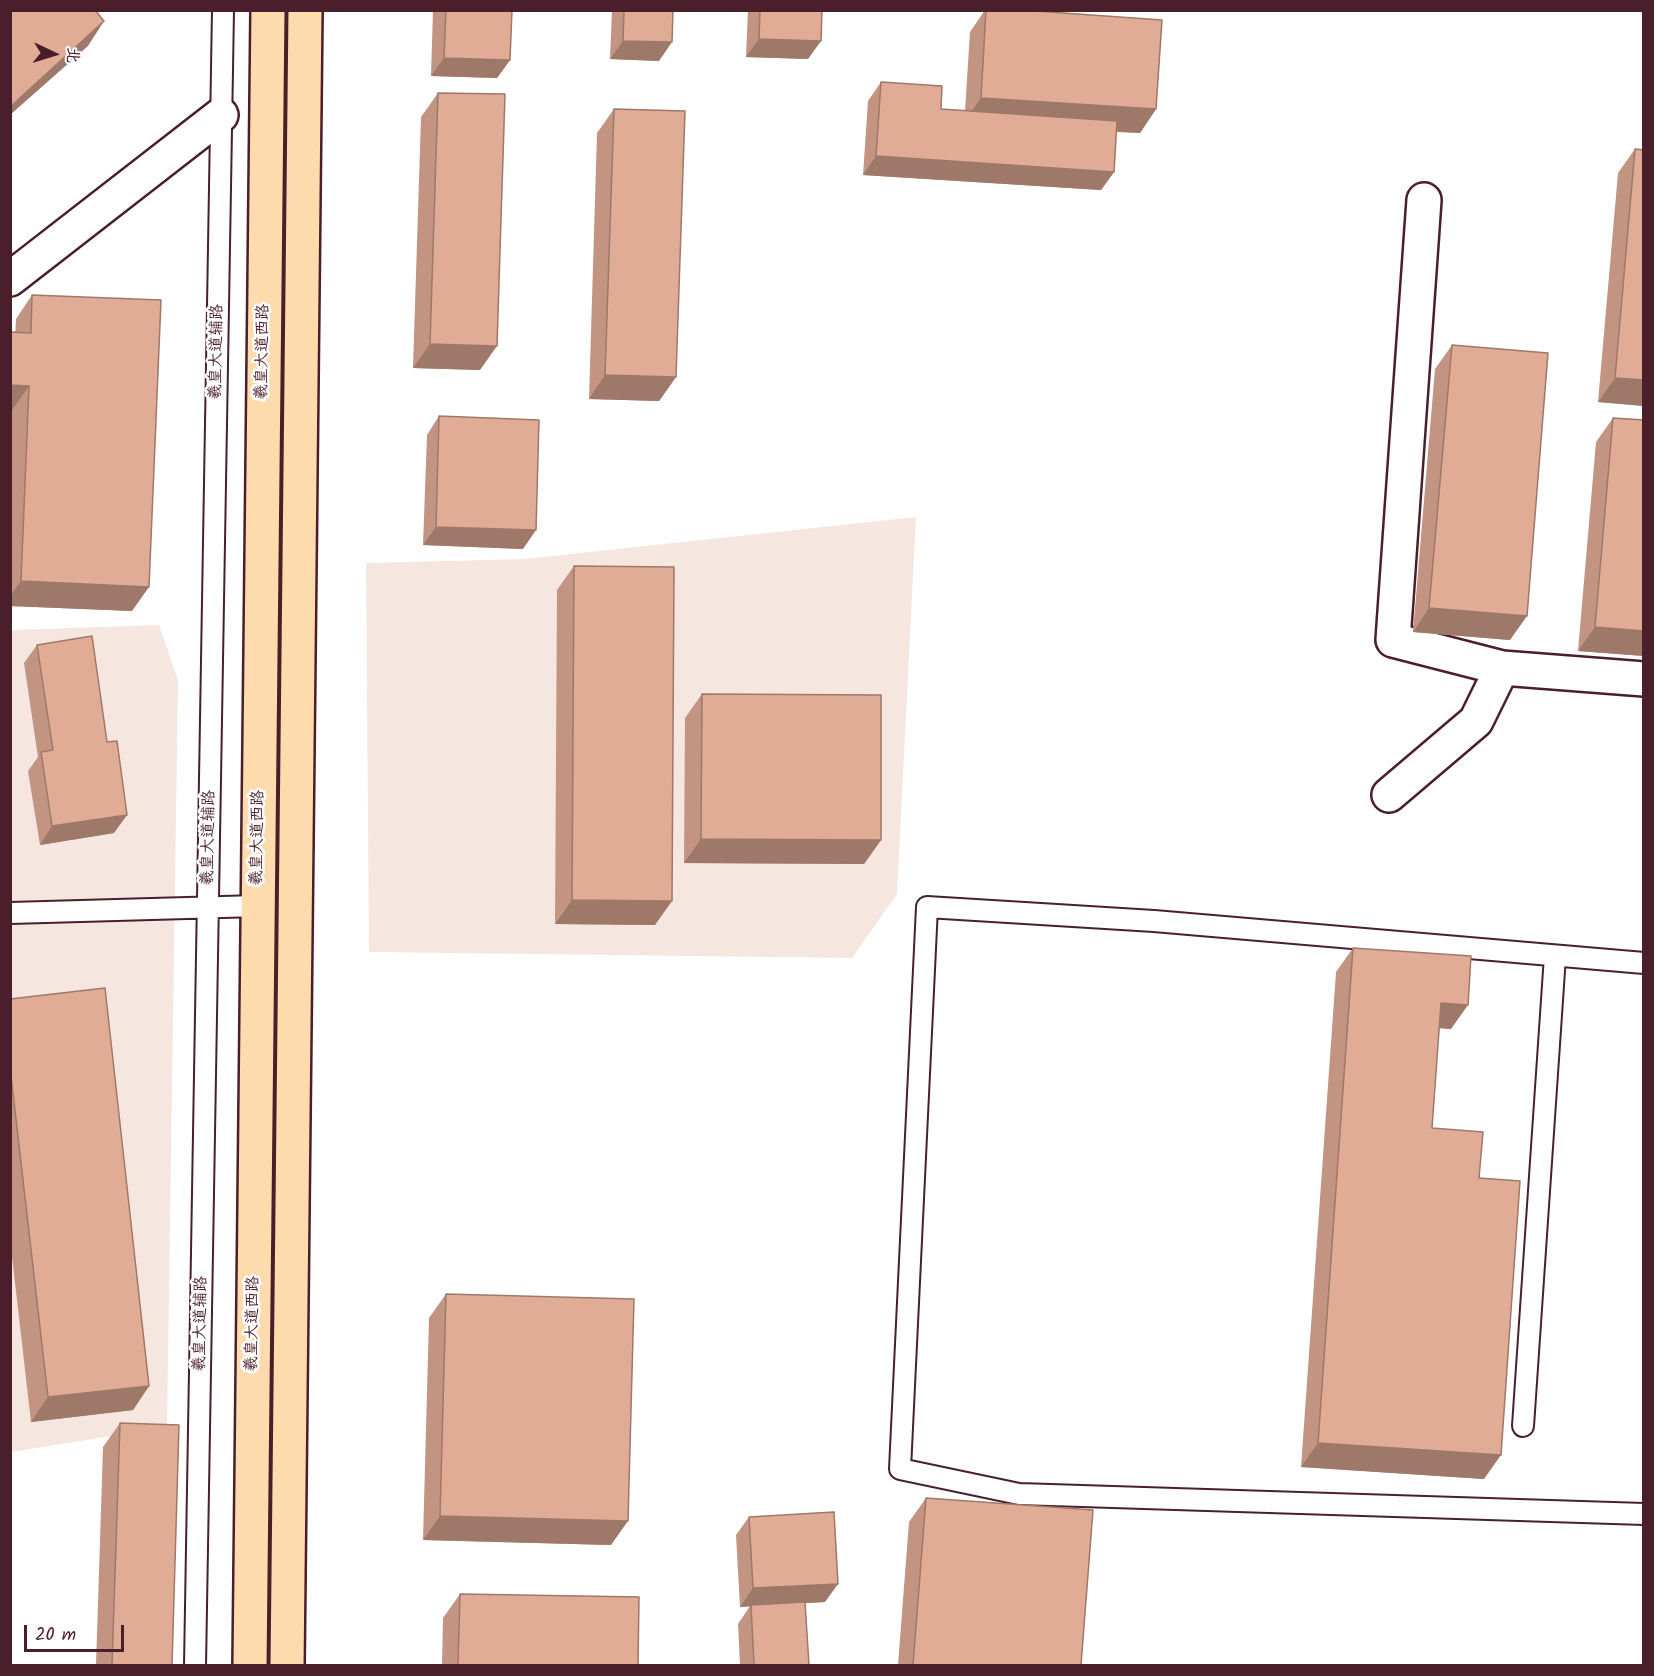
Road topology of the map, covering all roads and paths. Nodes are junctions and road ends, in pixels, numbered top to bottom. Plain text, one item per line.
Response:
1 (223, 10) edge
2 (268, 10) edge
3 (307, 15) edge
4 (221, 115) junction
5 (1424, 200) dead end
6 (10, 279) edge
7 (1502, 668) junction
8 (1644, 679) edge
9 (1389, 795) dead end
10 (258, 906) junction
11 (209, 908) junction
12 (10, 913) edge
13 (1555, 956) junction
14 (1644, 963) edge
15 (1523, 1426) dead end
16 (1644, 1514) edge
17 (195, 1665) edge
18 (250, 1665) edge
19 (287, 1665) edge

1 - 4 lane, 羲皇大道辅路
2 - 10 main road, 羲皇大道西路
3 - 19 main road
4 - 6 street
4 - 11 lane, 羲皇大道辅路
5 - 7 street
7 - 8 street
7 - 9 street
10 - 11 lane
10 - 18 main road, 羲皇大道西路
11 - 12 lane
11 - 17 lane, 羲皇大道辅路
13 - 14 lane
13 - 15 lane
13 - 16 lane

